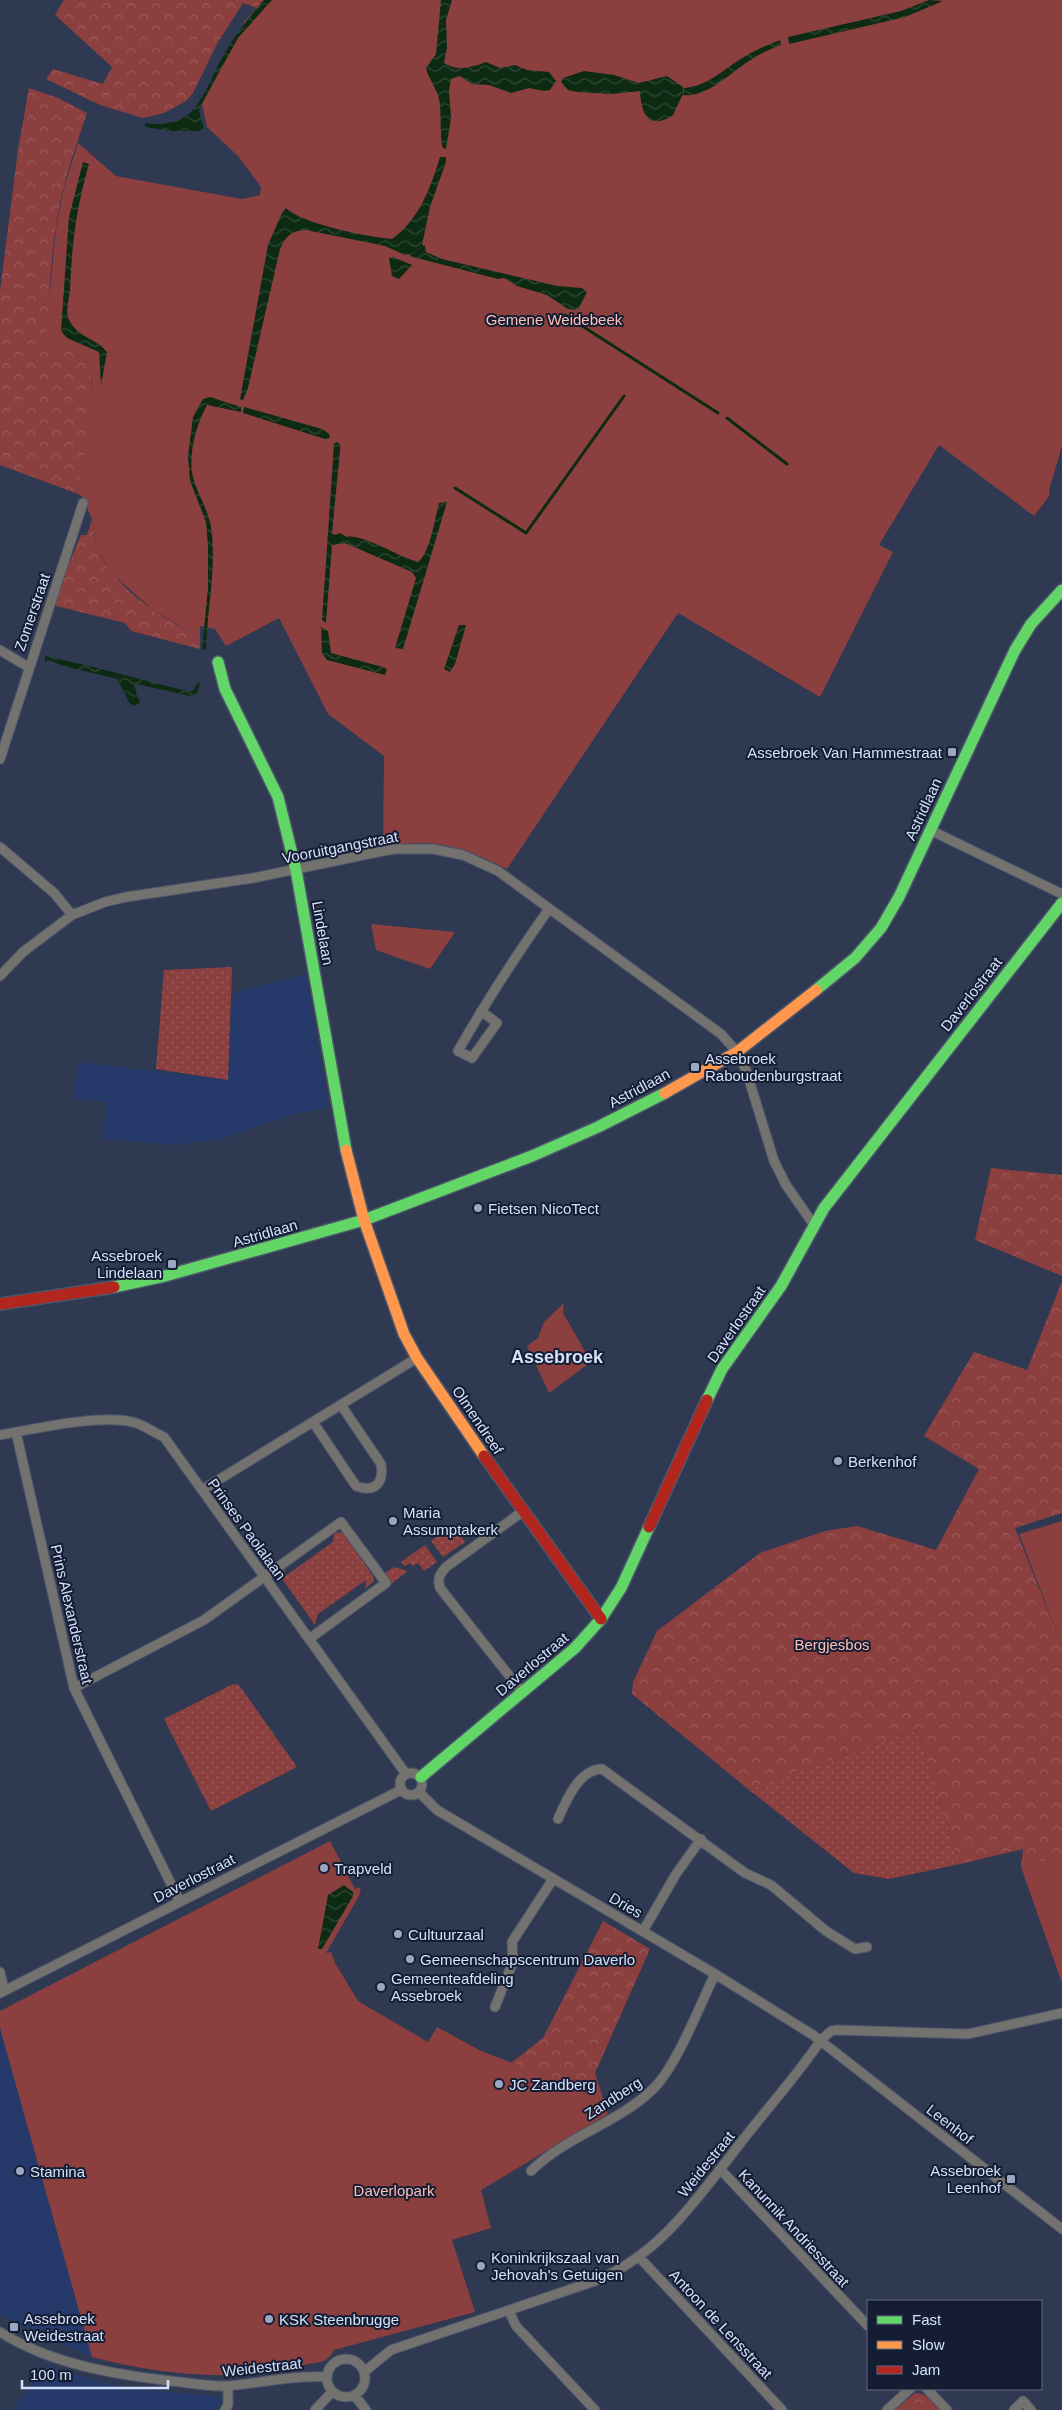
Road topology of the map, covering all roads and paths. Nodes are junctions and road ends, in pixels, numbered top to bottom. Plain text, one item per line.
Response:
1 (82, 503) dead end
2 (1062, 590) edge
3 (0, 650) edge
4 (218, 662) dead end
5 (28, 667) junction
6 (0, 759) edge
7 (930, 830) junction
8 (0, 847) edge
9 (296, 870) junction
10 (1062, 894) edge
11 (1062, 903) edge
12 (549, 909) junction
13 (72, 915) junction
14 (0, 976) edge
15 (481, 1011) junction
16 (736, 1052) junction
17 (364, 1220) junction
18 (814, 1225) junction
19 (0, 1304) edge
20 (417, 1358) junction
21 (341, 1405) junction
22 (313, 1422) junction
23 (16, 1432) junction
24 (0, 1435) edge
25 (202, 1490) junction
26 (522, 1512) junction
27 (264, 1577) junction
28 (601, 1619) junction
29 (309, 1639) junction
30 (74, 1688) junction
31 (522, 1692) junction
32 (406, 1774) junction
33 (421, 1777) junction
34 (401, 1790) junction
35 (419, 1792) junction
36 (558, 1819) dead end
37 (701, 1839) junction
38 (553, 1879) junction
39 (180, 1902) junction
40 (643, 1931) junction
41 (867, 1948) dead end
42 (0, 1972) edge
43 (715, 1974) junction
44 (2, 1991) edge
45 (494, 2006) dead end
46 (1062, 2013) edge
47 (821, 2040) junction
48 (720, 2169) junction
49 (531, 2171) dead end
50 (1062, 2229) edge
51 (639, 2257) junction
52 (509, 2311) junction
53 (867, 2325) edge
54 (0, 2332) edge
55 (364, 2372) junction
56 (327, 2377) junction
57 (228, 2386) junction
58 (909, 2390) edge
59 (928, 2390) edge
60 (332, 2392) junction
61 (355, 2396) junction
62 (225, 2410) edge
63 (315, 2410) edge
64 (366, 2410) edge
65 (595, 2410) edge
66 (782, 2410) edge
67 (887, 2410) edge
68 (948, 2410) edge
69 (1014, 2410) edge
70 (1032, 2410) edge

1 - 5 street, Zomerstraat
2 - 7 street, Astridlaan
3 - 5 street
4 - 9 street, Lindelaan
5 - 6 street, Zomerstraat
7 - 10 street
7 - 16 street, Astridlaan
8 - 13 street
9 - 12 street, Vooruitgangstraat
9 - 13 street, Vooruitgangstraat
9 - 17 street, Lindelaan
11 - 18 street, Daverlostraat
12 - 15 street
12 - 16 street, Vooruitgangstraat
13 - 14 street, Vooruitgangstraat
15 - 15 street
16 - 17 street, Astridlaan
16 - 18 street, Vooruitgangstraat
17 - 19 street, Astridlaan
17 - 20 street, Olmendreef
18 - 28 street, Daverlostraat
20 - 21 street
20 - 26 street, Olmendreef
21 - 22 street
21 - 22 street
22 - 25 street
23 - 24 street, Prinses Paolalaan
23 - 25 street, Prinses Paolalaan
23 - 30 street, Prins Alexanderstraat
25 - 27 street, Prinses Paolalaan
26 - 28 street, Olmendreef
26 - 31 street
27 - 29 street, Prinses Paolalaan
27 - 29 street
27 - 30 street
28 - 31 street, Daverlostraat
29 - 32 street, Prinses Paolalaan
30 - 39 street, Prins Alexanderstraat
31 - 33 street, Daverlostraat
32 - 33 street
32 - 34 street
33 - 35 street
34 - 35 street
34 - 39 street, Daverlostraat
35 - 38 street, Dries
36 - 37 street
37 - 40 street
37 - 41 street
38 - 40 street, Dries
38 - 45 street
39 - 44 street, Daverlostraat
40 - 43 street, Dries
42 - 44 street
43 - 47 street, Dries
43 - 49 street, Zandberg
46 - 47 street, Weidestraat
47 - 48 street, Weidestraat
47 - 50 street, Leenhof
48 - 51 street, Weidestraat
48 - 53 street, Kanunnik Andriesstraat
51 - 52 street, Weidestraat
51 - 66 street, Antoon de Lensstraat
52 - 55 street, Weidestraat
52 - 65 street
54 - 57 street, Weidestraat
55 - 56 street
55 - 61 street
56 - 57 street, Weidestraat
56 - 60 street
57 - 62 street
58 - 67 street
59 - 68 street
60 - 61 street
60 - 63 street
61 - 64 street
69 - 70 street

